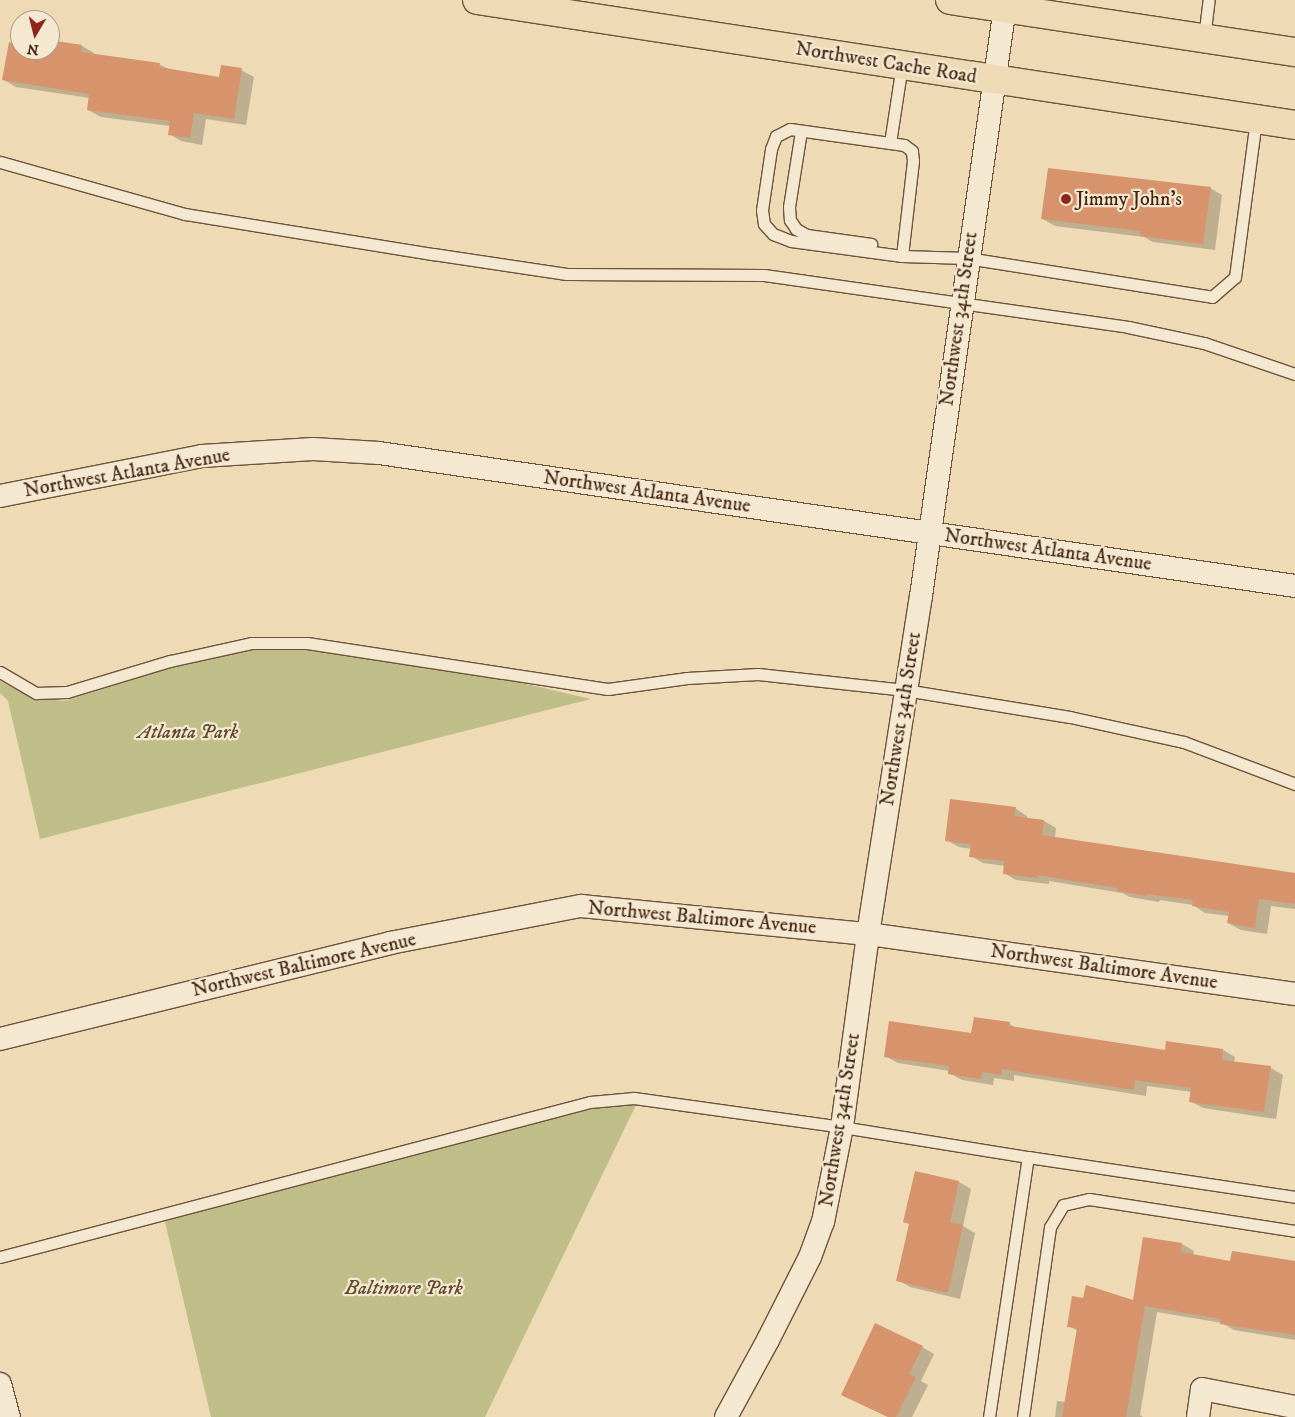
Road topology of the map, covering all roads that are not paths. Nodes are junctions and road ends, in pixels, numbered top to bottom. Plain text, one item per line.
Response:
1 (477, 0) edge
2 (950, 0) edge
3 (1209, 0) edge
4 (1005, 4) edge
5 (1204, 38) junction
6 (1295, 52) edge
7 (902, 65) junction
8 (994, 80) junction
9 (1256, 119) junction
10 (1295, 125) edge
11 (801, 131) junction
12 (890, 143) junction
13 (0, 162) edge
14 (888, 254) junction
15 (902, 256) junction
16 (967, 258) junction
17 (962, 304) junction
18 (1295, 374) edge
19 (0, 496) edge
20 (928, 533) junction
21 (1295, 586) edge
22 (0, 672) edge
23 (905, 690) junction
24 (1295, 784) edge
25 (868, 934) junction
26 (1295, 994) edge
27 (0, 1039) edge
28 (842, 1127) junction
29 (1028, 1157) junction
30 (1295, 1197) edge
31 (1295, 1231) edge
32 (0, 1257) edge
33 (0, 1384) edge
34 (1295, 1407) edge
35 (9, 1417) edge
36 (726, 1417) edge
37 (990, 1417) edge
38 (1024, 1417) edge
39 (1198, 1417) edge

1 - 7 main road, Northwest Cache Road
2 - 4 main road
3 - 5 lane
4 - 5 main road
4 - 8 street, Northwest 34th Street
5 - 6 main road
7 - 8 main road, Northwest Cache Road
7 - 12 lane
8 - 9 main road, Northwest Cache Road
8 - 16 street, Northwest 34th Street
9 - 10 main road, Northwest Cache Road
9 - 16 lane
11 - 12 lane
11 - 14 lane
11 - 14 lane
12 - 15 lane
13 - 17 lane
14 - 15 lane
15 - 16 lane
16 - 17 street, Northwest 34th Street
17 - 18 lane
17 - 20 street, Northwest 34th Street
19 - 20 street, Northwest Atlanta Avenue
20 - 21 street, Northwest Atlanta Avenue
20 - 23 street, Northwest 34th Street
22 - 23 lane
23 - 24 lane
23 - 25 street, Northwest 34th Street
25 - 26 street, Northwest Baltimore Avenue
25 - 27 street, Northwest Baltimore Avenue
25 - 28 street, Northwest 34th Street
28 - 29 lane
28 - 32 lane
28 - 36 street, Northwest 34th Street
29 - 30 lane
29 - 37 lane
31 - 38 lane
33 - 35 street
34 - 39 street

